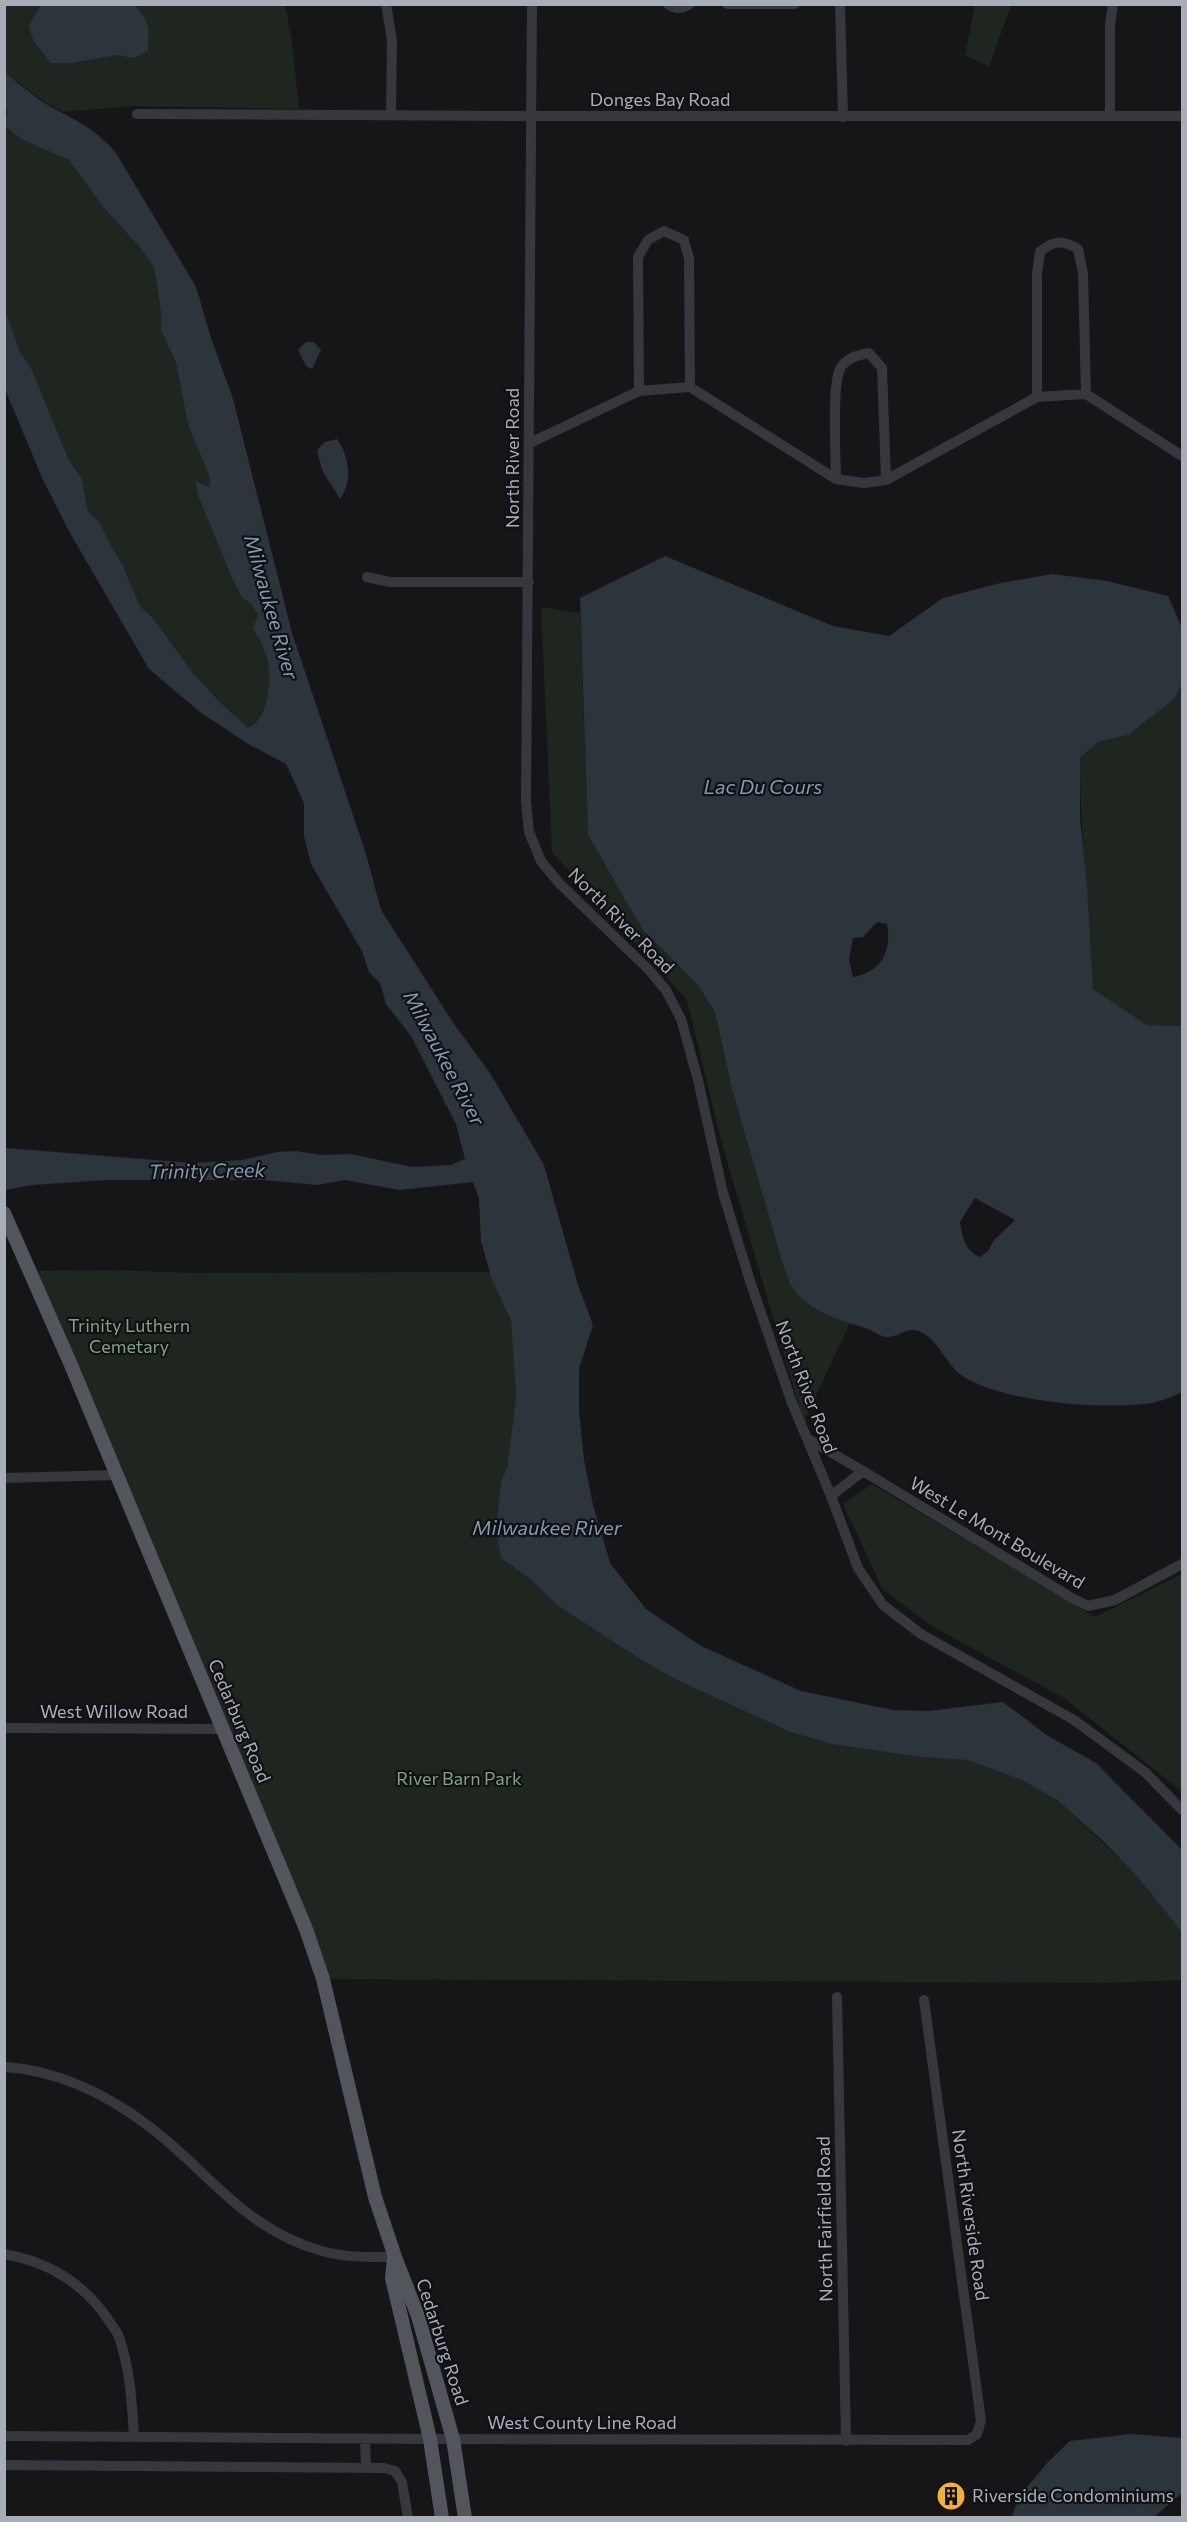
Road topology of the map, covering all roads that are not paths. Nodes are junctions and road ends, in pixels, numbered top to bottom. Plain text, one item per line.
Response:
1 (386, 4) edge
2 (532, 4) edge
3 (668, 4) edge
4 (690, 4) edge
5 (727, 4) edge
6 (795, 4) edge
7 (840, 4) edge
8 (1113, 4) edge
9 (137, 114) dead end
10 (392, 115) junction
11 (531, 116) junction
12 (1110, 116) junction
13 (1182, 116) edge
14 (843, 117) junction
15 (690, 387) junction
16 (639, 391) junction
17 (1086, 394) junction
18 (1037, 397) junction
19 (530, 443) junction
20 (1182, 456) edge
21 (836, 479) junction
22 (886, 480) junction
23 (367, 577) dead end
24 (529, 582) junction
25 (4, 1214) edge
26 (808, 1439) junction
27 (862, 1471) junction
28 (118, 1475) junction
29 (4, 1478) edge
30 (831, 1496) junction
31 (1182, 1564) edge
32 (4, 1728) edge
33 (223, 1729) junction
34 (1182, 1810) edge
35 (837, 1997) dead end
36 (924, 2000) dead end
37 (4, 2067) edge
38 (4, 2254) edge
39 (395, 2257) junction
40 (977, 2434) joint
41 (4, 2436) edge
42 (134, 2437) junction
43 (365, 2439) junction
44 (430, 2439) junction
45 (453, 2439) junction
46 (846, 2441) junction
47 (4, 2464) edge
48 (366, 2468) junction
49 (408, 2517) edge
50 (442, 2517) edge
51 (465, 2517) edge

1 - 10 street
2 - 11 street, North River Road
3 - 4 street
5 - 6 street
7 - 14 street
8 - 12 street
9 - 10 street, Donges Bay Road
10 - 11 street, Donges Bay Road
11 - 14 street, Donges Bay Road
11 - 19 street, North River Road
12 - 13 street, Donges Bay Road
12 - 14 street, Donges Bay Road
15 - 16 street
15 - 16 street
15 - 21 street
16 - 19 street
17 - 18 street
17 - 18 street
17 - 20 street
18 - 22 street
19 - 24 street, North River Road
21 - 22 street
21 - 22 street
23 - 24 street
24 - 26 street, North River Road
25 - 28 main road, Cedarburg Road
26 - 27 street, West Le Mont Boulevard
26 - 30 street, North River Road
27 - 30 street
27 - 31 street, West Le Mont Boulevard
28 - 29 street
28 - 33 main road, Cedarburg Road
30 - 34 street, North River Road
32 - 33 street, West Willow Road
33 - 39 main road, Cedarburg Road
35 - 46 street, North Fairfield Road
36 - 40 street, North Riverside Road
37 - 39 street
38 - 42 street
39 - 44 main road, Cedarburg Road
39 - 45 main road, Cedarburg Road
40 - 46 street, West County Line Road
41 - 42 street, West County Line Road
42 - 43 street, West County Line Road
43 - 44 street, West County Line Road
43 - 48 street
44 - 45 street, West County Line Road
44 - 50 main road, Cedarburg Road
45 - 46 street, West County Line Road
45 - 51 main road, Cedarburg Road
47 - 48 street
48 - 49 street

